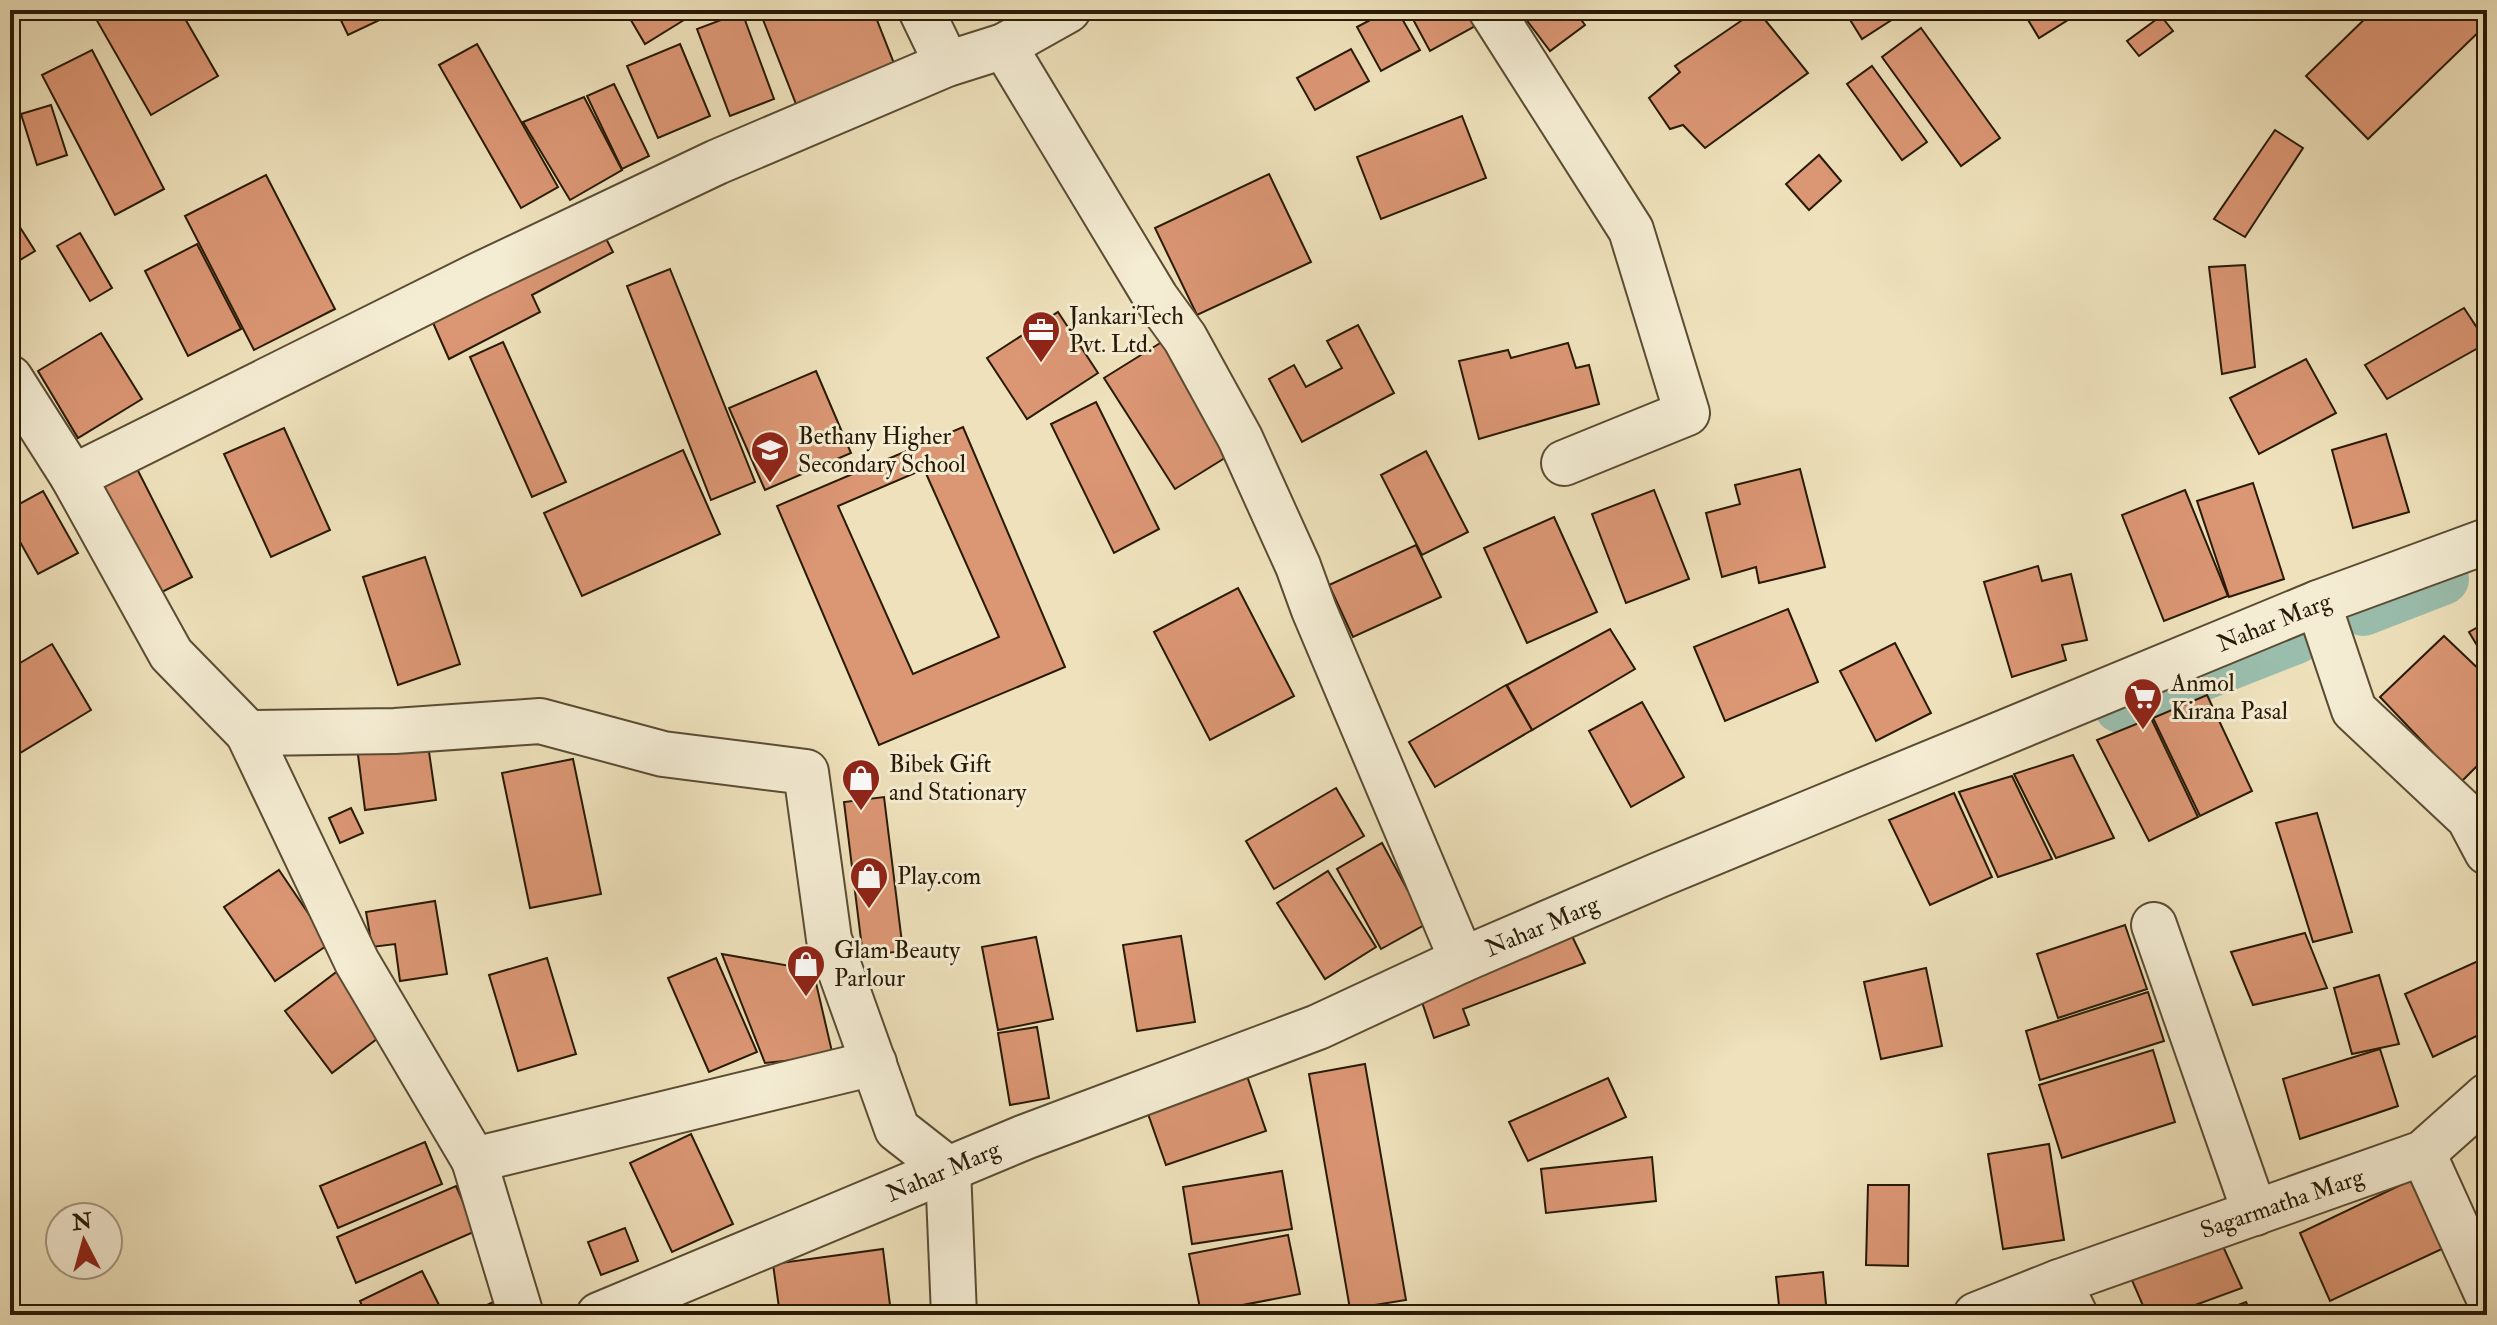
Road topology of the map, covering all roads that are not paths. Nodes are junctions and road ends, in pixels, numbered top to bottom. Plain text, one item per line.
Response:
1 (921, 10) edge
2 (1068, 10) edge
3 (1491, 10) edge
4 (1004, 46) junction
5 (947, 64) junction
6 (10, 378) edge
7 (1564, 463) dead end
8 (73, 477) junction
9 (2487, 541) edge
10 (2318, 603) junction
11 (248, 733) junction
12 (2487, 852) edge
13 (2154, 925) dead end
14 (1462, 960) junction
15 (874, 1063) junction
16 (2487, 1096) edge
17 (2423, 1153) junction
18 (474, 1160) junction
19 (949, 1184) junction
20 (2255, 1213) junction
21 (2487, 1294) edge
22 (2067, 1298) edge
23 (521, 1315) edge
24 (599, 1315) edge
25 (954, 1315) edge
26 (1976, 1315) edge

1 - 5 street
2 - 4 street
3 - 7 street
4 - 5 street
4 - 14 street
5 - 8 street
6 - 8 street
8 - 11 street
9 - 10 street, Nahar Marg
10 - 12 street
10 - 14 street, Nahar Marg
11 - 15 street
11 - 18 street
13 - 20 street
14 - 19 street, Nahar Marg
15 - 18 street
15 - 19 street
16 - 17 street, Sagarmatha Marg
17 - 20 street, Sagarmatha Marg
17 - 21 street
18 - 23 street
19 - 24 street, Nahar Marg
19 - 25 street
20 - 22 street, Sagarmatha Marg
22 - 26 street, Sagarmatha Marg

